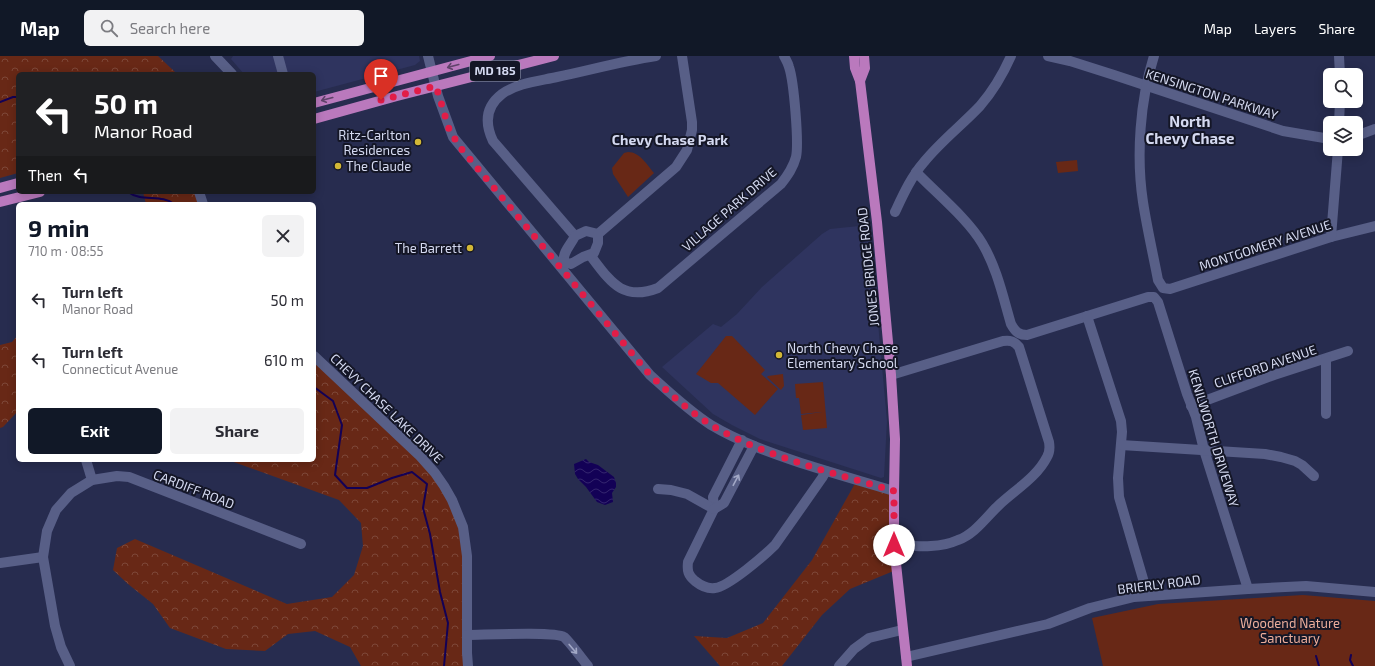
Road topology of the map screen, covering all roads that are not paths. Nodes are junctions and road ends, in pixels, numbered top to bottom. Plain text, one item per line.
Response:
1 (215, 56) edge
2 (278, 56) edge
3 (428, 56) edge
4 (490, 56) edge
5 (554, 56) edge
6 (656, 56) edge
7 (682, 56) edge
8 (784, 56) edge
9 (854, 56) edge
10 (864, 56) edge
11 (1011, 56) edge
12 (1154, 56) edge
13 (1339, 56) edge
14 (1053, 57) edge
15 (1340, 68) edge
16 (432, 71) junction
17 (230, 72) edge
18 (282, 72) edge
19 (860, 81) junction
20 (436, 86) junction
21 (1147, 87) junction
22 (316, 102) edge
23 (316, 118) edge
24 (1323, 134) edge
25 (1313, 136) junction
26 (1323, 137) edge
27 (1337, 156) edge
28 (916, 172) junction
29 (16, 184) edge
30 (0, 188) edge
31 (32, 194) edge
32 (0, 202) edge
33 (895, 212) dead end
34 (1375, 226) edge
35 (598, 234) junction
36 (575, 236) junction
37 (1331, 237) junction
38 (590, 256) junction
39 (561, 263) junction
40 (1087, 316) junction
41 (1017, 338) junction
42 (1348, 351) dead end
43 (316, 358) edge
44 (1326, 358) junction
45 (891, 375) junction
46 (1191, 406) junction
47 (1326, 414) dead end
48 (742, 440) junction
49 (1121, 445) junction
50 (754, 446) junction
51 (1204, 450) junction
52 (87, 462) edge
53 (826, 471) junction
54 (1314, 476) dead end
55 (92, 480) junction
56 (658, 490) dead end
57 (894, 491) junction
58 (714, 509) junction
59 (301, 544) dead end
60 (894, 545) junction
61 (44, 557) junction
62 (0, 563) edge
63 (1248, 589) junction
64 (1375, 592) edge
65 (1148, 596) junction
66 (902, 630) junction
67 (467, 635) junction
68 (906, 662) edge
69 (70, 666) edge
70 (468, 666) edge
71 (588, 666) edge
72 (839, 666) edge

1 - 17 street
2 - 18 street
3 - 16 street
4 -> 16 main road, MD 185
5 - 20 main road, MD 185
6 - 36 street
7 - 35 street
8 - 38 street, VILLAGE PARK DRIVE
9 - 19 main road, JONES BRIDGE ROAD
10 - 19 main road, JONES BRIDGE ROAD
11 - 28 street
12 - 21 street
13 - 15 street
14 - 21 street, KENSINGTON PARKWAY
16 - 20 street
16 -> 22 main road, MD 185
19 - 45 main road, JONES BRIDGE ROAD
20 - 23 main road, MD 185
20 - 39 street
21 - 25 street, KENSINGTON PARKWAY
21 - 37 street, MONTGOMERY AVENUE
24 - 25 street, KENSINGTON PARKWAY
25 - 26 street, KENSINGTON PARKWAY
27 - 37 street
28 - 33 street
28 - 41 street
29 - 30 main road
31 - 32 main road
34 - 37 street, MONTGOMERY AVENUE
35 - 36 street
35 - 38 street
36 - 39 street
38 - 39 street
39 - 48 street
40 - 41 street
40 - 46 street, KENILWORTH DRIVEWAY
40 - 49 street
41 - 45 street
41 - 60 street
42 - 44 street, CLIFFORD AVENUE
43 - 67 street, CHEVY CHASE LAKE DRIVE
44 - 46 street, CLIFFORD AVENUE
44 - 47 street
45 - 57 main road, JONES BRIDGE ROAD
46 - 51 street, KENILWORTH DRIVEWAY
48 - 50 street
48 - 58 street
49 - 51 street
49 - 65 street
50 - 53 street
58 -> 50 street
51 - 54 street
51 - 63 street, KENILWORTH DRIVEWAY
52 - 55 street
53 - 57 street
53 - 58 street
55 - 59 street, CARDIFF ROAD
55 - 61 street, CARDIFF ROAD
56 - 58 street
57 - 60 main road, JONES BRIDGE ROAD
60 - 66 main road, JONES BRIDGE ROAD
61 - 62 street
61 - 69 street, CARDIFF ROAD
63 - 64 street, BRIERLY ROAD
63 - 65 street, BRIERLY ROAD
65 - 68 street, BRIERLY ROAD
66 - 68 main road, JONES BRIDGE ROAD
66 - 72 street
67 - 70 street, CHEVY CHASE LAKE DRIVE
67 -> 71 street

